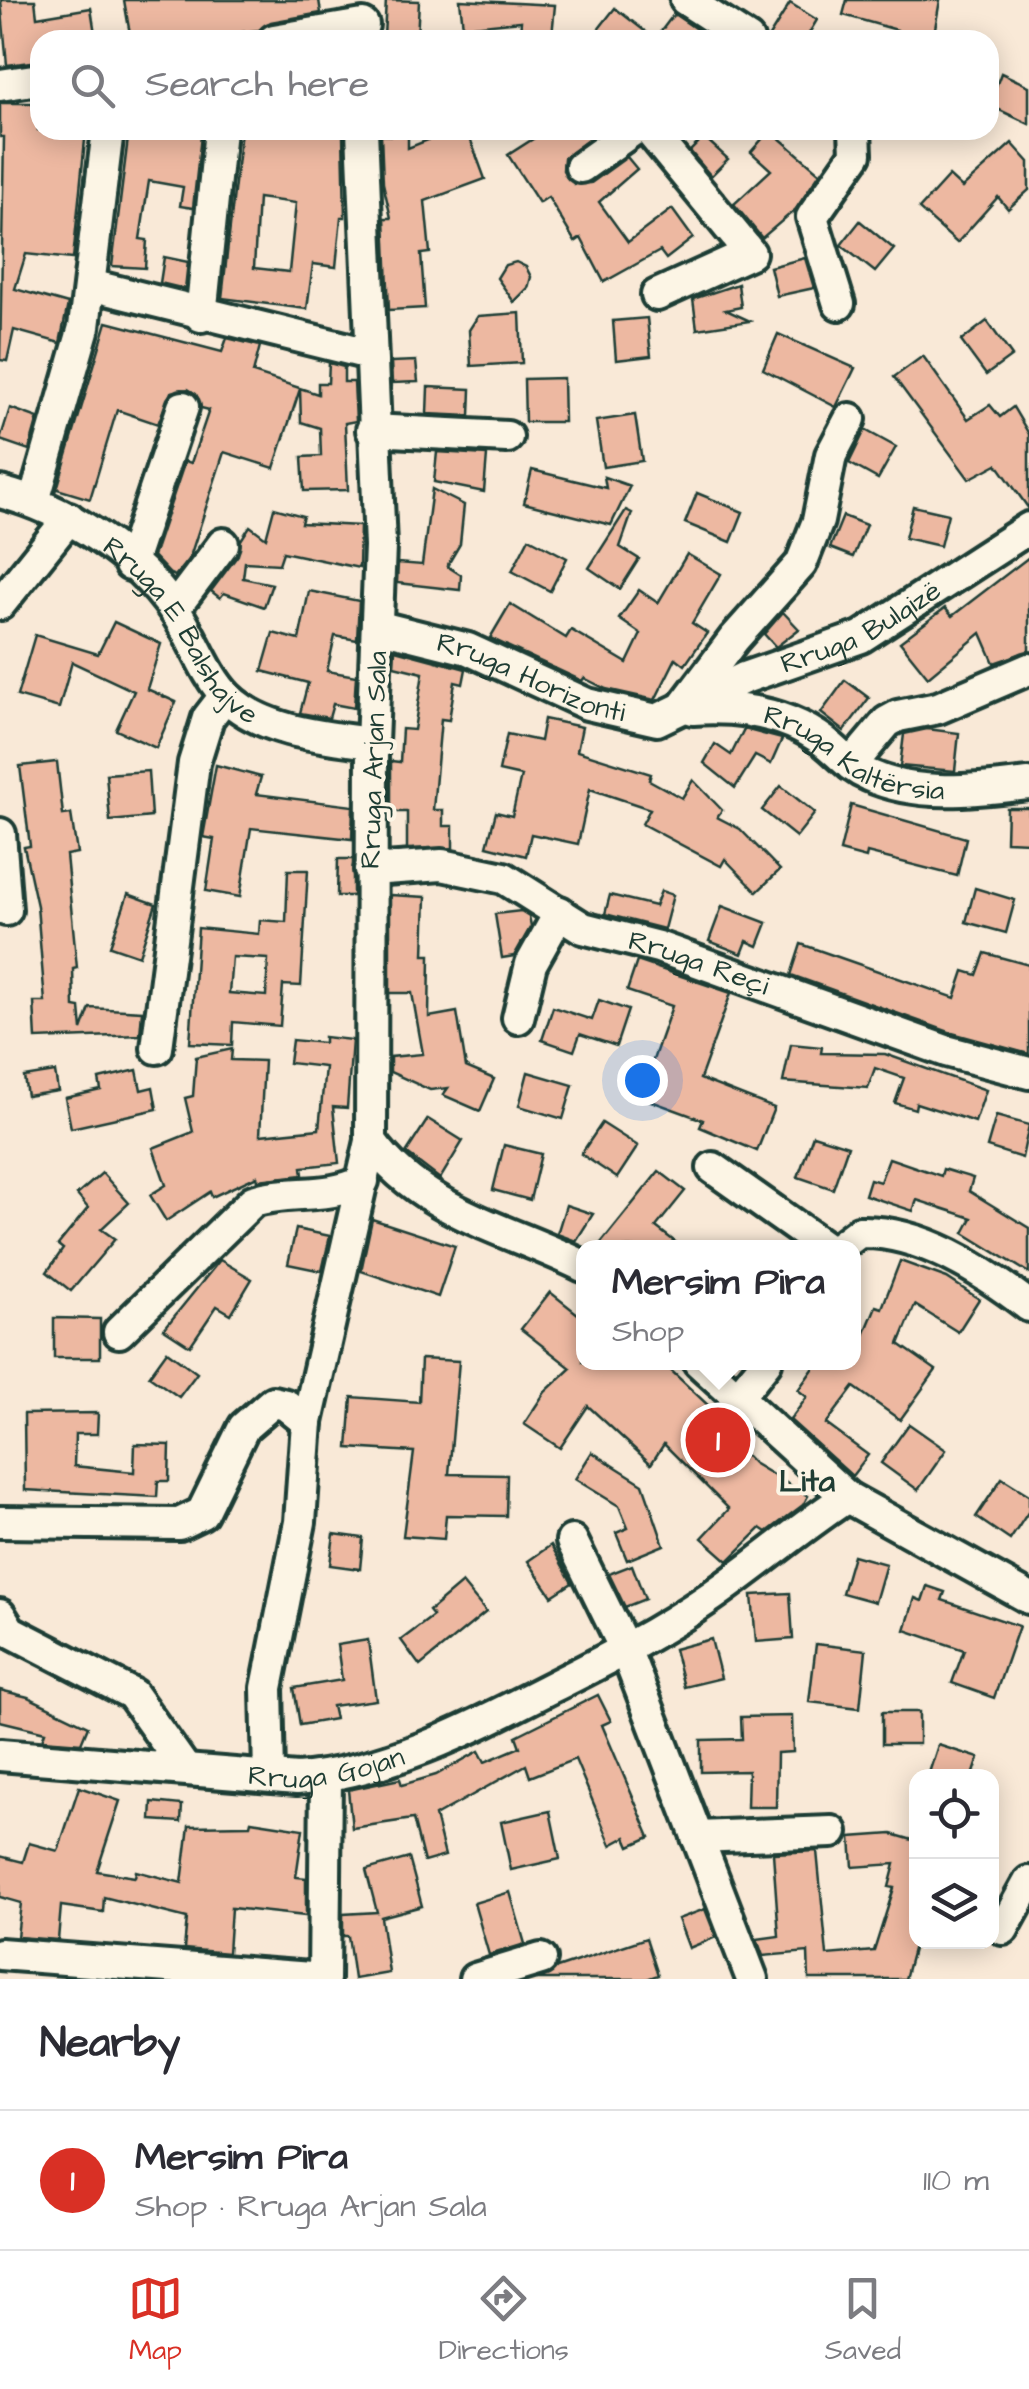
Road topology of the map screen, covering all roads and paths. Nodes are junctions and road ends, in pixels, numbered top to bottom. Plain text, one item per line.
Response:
1 (686, 0) edge
2 (363, 22) edge
3 (323, 30) edge
4 (725, 30) edge
5 (30, 80) edge
6 (0, 85) edge
7 (107, 140) edge
8 (219, 140) edge
9 (362, 140) edge
10 (619, 140) edge
11 (657, 140) edge
12 (855, 140) edge
13 (581, 167) dead end
14 (90, 285) junction
15 (658, 295) dead end
16 (839, 304) dead end
17 (202, 316) junction
18 (369, 354) junction
19 (182, 407) dead end
20 (850, 419) dead end
21 (372, 430) junction
22 (507, 437) dead end
23 (0, 492) edge
24 (34, 500) junction
25 (70, 518) junction
26 (1029, 528) edge
27 (223, 544) dead end
28 (130, 565) junction
29 (0, 604) edge
30 (174, 609) junction
31 (380, 627) junction
32 (1029, 669) edge
33 (225, 696) junction
34 (680, 710) junction
35 (372, 743) junction
36 (850, 765) junction
37 (1029, 784) edge
38 (0, 834) edge
39 (370, 870) junction
40 (6, 910) dead end
41 (560, 912) junction
42 (518, 1018) dead end
43 (157, 1048) dead end
44 (1029, 1073) edge
45 (372, 1141) junction
46 (713, 1168) dead end
47 (363, 1181) junction
48 (815, 1240) edge
49 (848, 1240) edge
50 (576, 1263) edge
51 (1029, 1306) edge
52 (119, 1332) dead end
53 (707, 1370) edge
54 (760, 1370) edge
55 (736, 1400) junction
56 (307, 1422) junction
57 (848, 1497) junction
58 (0, 1522) edge
59 (572, 1541) dead end
60 (1029, 1598) edge
61 (0, 1614) edge
62 (626, 1651) junction
63 (0, 1756) edge
64 (185, 1769) junction
65 (269, 1775) junction
66 (326, 1776) junction
67 (832, 1832) dead end
68 (698, 1836) junction
69 (1029, 1882) edge
70 (1003, 1929) dead end
71 (0, 1954) edge
72 (541, 1958) dead end
73 (324, 1979) edge
74 (475, 1979) edge
75 (752, 1979) edge

1 - 4 street
2 - 3 street
5 - 6 street
7 - 14 street
8 - 17 street
9 - 18 street, Rruga Arjan Sala
10 - 13 street
11 - 15 street
12 - 16 street
14 - 17 street
14 - 24 street
17 - 18 street
18 - 21 street, Rruga Arjan Sala
19 - 28 street
20 - 34 street
21 - 22 street
21 - 31 street, Rruga Arjan Sala
23 - 24 street, Rruga E Balshajve
24 - 25 street, Rruga E Balshajve
25 - 28 street, Rruga E Balshajve
25 - 29 street
26 - 34 street, Rruga Bulqizë
27 - 30 street
28 - 30 street, Rruga E Balshajve
30 - 33 street, Rruga E Balshajve
31 - 34 street, Rruga Horizonti
31 - 35 street, Rruga Arjan Sala
32 - 36 street
33 - 35 street, Rruga E Balshajve
33 - 43 street
34 - 36 street, Rruga Kaltërsia
35 - 39 street, Rruga Arjan Sala
36 - 37 street, Rruga Kaltërsia
38 - 40 street
39 - 41 street, Rruga Reçi
39 - 45 street, Rruga Arjan Sala
41 - 42 street
41 - 44 street, Rruga Reçi
45 - 47 street, Rruga Arjan Sala
45 - 50 street
46 - 48 street
47 - 52 street
47 - 56 street, Rruga Arjan Sala
49 - 51 street
53 - 55 street
54 - 55 street
55 - 57 street
56 - 58 street
56 - 65 street, Rruga Arjan Sala
57 - 60 street
57 - 62 street, Rruga Gojan
59 - 62 street
61 - 64 street
62 - 66 street, Rruga Gojan
62 - 68 street
63 - 64 street, Rruga Gojan
64 - 65 street, Rruga Gojan
65 - 66 street, Rruga Gojan
66 - 73 street
67 - 68 street
68 - 75 street
69 - 70 street
71 - 73 street
72 - 74 street

